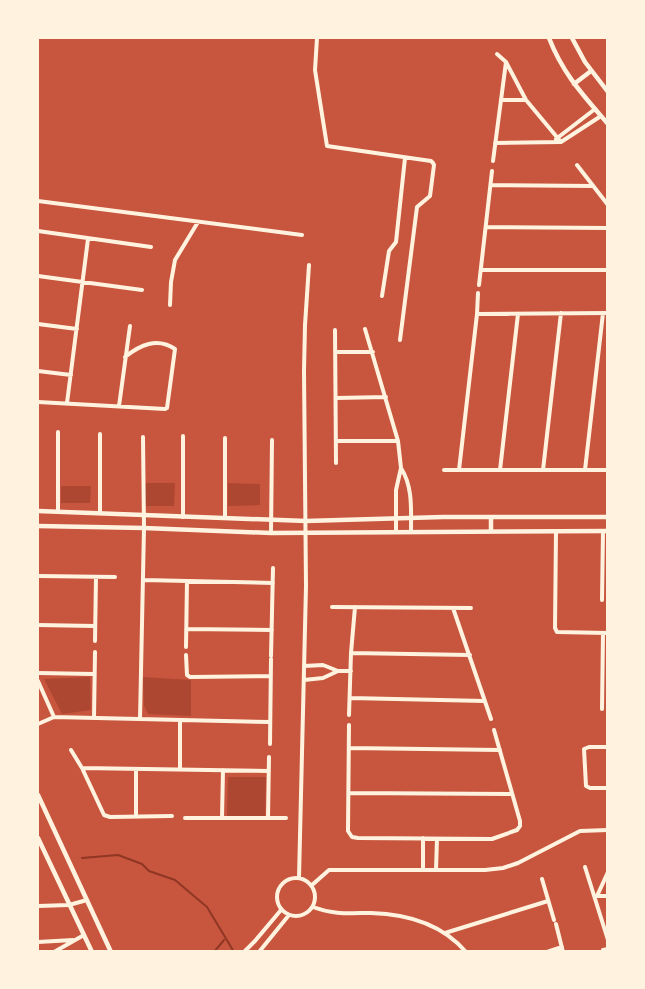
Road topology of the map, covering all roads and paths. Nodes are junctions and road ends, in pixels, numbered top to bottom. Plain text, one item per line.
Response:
1 (317, 38) edge
2 (549, 38) edge
3 (572, 38) edge
4 (497, 54) dead end
5 (506, 62) junction
6 (591, 72) junction
7 (574, 84) junction
8 (608, 92) edge
9 (501, 100) junction
10 (526, 100) junction
11 (595, 109) junction
12 (601, 116) junction
13 (608, 124) edge
14 (559, 140) junction
15 (495, 142) junction
16 (405, 158) junction
17 (493, 161) dead end
18 (577, 165) dead end
19 (492, 171) dead end
20 (491, 185) junction
21 (593, 186) junction
22 (38, 202) edge
23 (608, 205) edge
24 (198, 222) junction
25 (486, 227) junction
26 (608, 228) edge
27 (38, 231) edge
28 (302, 235) dead end
29 (88, 239) junction
30 (151, 247) dead end
31 (309, 264) dead end
32 (481, 270) junction
33 (608, 270) edge
34 (38, 276) edge
35 (83, 282) junction
36 (479, 285) dead end
37 (142, 290) dead end
38 (478, 293) dead end
39 (382, 296) dead end
40 (170, 305) dead end
41 (560, 313) junction
42 (605, 313) edge
43 (477, 314) junction
44 (518, 314) junction
45 (38, 324) edge
46 (130, 326) dead end
47 (77, 329) junction
48 (365, 329) dead end
49 (335, 330) dead end
50 (601, 331) junction
51 (608, 331) edge
52 (400, 340) dead end
53 (335, 352) junction
54 (373, 352) junction
55 (125, 357) junction
56 (38, 371) edge
57 (71, 375) junction
58 (386, 397) junction
59 (336, 398) junction
60 (38, 402) edge
61 (68, 403) junction
62 (119, 406) junction
63 (58, 432) dead end
64 (100, 434) dead end
65 (183, 436) dead end
66 (143, 437) dead end
67 (225, 438) dead end
68 (272, 440) dead end
69 (336, 441) junction
70 (398, 442) junction
71 (336, 463) dead end
72 (401, 468) junction
73 (444, 470) dead end
74 (459, 470) junction
75 (500, 470) junction
76 (543, 470) junction
77 (585, 470) junction
78 (608, 470) edge
79 (38, 511) edge
80 (58, 511) junction
81 (100, 514) junction
82 (143, 516) junction
83 (183, 517) junction
84 (491, 517) junction
85 (608, 517) edge
86 (225, 518) junction
87 (396, 518) junction
88 (411, 518) junction
89 (272, 519) junction
90 (306, 520) junction
91 (38, 526) edge
92 (144, 528) junction
93 (491, 530) junction
94 (556, 531) junction
95 (605, 531) edge
96 (396, 532) junction
97 (411, 532) junction
98 (271, 533) junction
99 (306, 533) junction
100 (273, 568) dead end
101 (38, 576) edge
102 (96, 577) junction
103 (115, 577) dead end
104 (143, 580) junction
105 (186, 581) junction
106 (273, 583) junction
107 (602, 600) dead end
108 (332, 607) dead end
109 (355, 607) junction
110 (453, 608) junction
111 (471, 608) dead end
112 (38, 625) edge
113 (95, 626) junction
114 (186, 629) junction
115 (272, 630) junction
116 (605, 633) edge
117 (94, 641) dead end
118 (186, 647) dead end
119 (95, 652) dead end
120 (351, 653) junction
121 (186, 655) dead end
122 (470, 655) junction
123 (304, 666) junction
124 (338, 671) junction
125 (350, 671) junction
126 (38, 673) edge
127 (94, 674) junction
128 (271, 676) junction
129 (304, 680) junction
130 (38, 681) edge
131 (350, 698) junction
132 (485, 701) junction
133 (602, 709) dead end
134 (349, 715) dead end
135 (54, 718) junction
136 (94, 718) junction
137 (140, 719) junction
138 (491, 719) dead end
139 (180, 720) junction
140 (270, 722) junction
141 (38, 724) edge
142 (349, 725) dead end
143 (494, 730) dead end
144 (270, 744) dead end
145 (608, 747) edge
146 (349, 748) junction
147 (71, 750) dead end
148 (500, 750) junction
149 (269, 757) dead end
150 (82, 768) junction
151 (136, 769) junction
152 (180, 770) junction
153 (223, 770) junction
154 (269, 771) junction
155 (608, 788) edge
156 (349, 793) junction
157 (38, 794) edge
158 (512, 794) junction
159 (172, 816) dead end
160 (136, 817) junction
161 (185, 818) dead end
162 (222, 818) junction
163 (268, 818) junction
164 (286, 818) dead end
165 (608, 830) edge
166 (38, 838) edge
167 (423, 838) junction
168 (436, 839) junction
169 (585, 867) dead end
170 (423, 870) junction
171 (436, 870) junction
172 (607, 874) edge
173 (299, 878) junction
174 (542, 879) dead end
175 (312, 885) junction
176 (596, 896) junction
177 (608, 896) edge
178 (87, 900) junction
179 (548, 901) junction
180 (69, 905) junction
181 (38, 906) edge
182 (313, 907) junction
183 (281, 910) junction
184 (289, 915) junction
185 (445, 933) junction
186 (84, 935) junction
187 (72, 940) junction
188 (608, 940) edge
189 (38, 942) edge
190 (563, 949) edge
191 (54, 952) edge
192 (92, 952) edge
193 (111, 952) edge
194 (244, 952) edge
195 (259, 952) edge
196 (466, 952) edge
197 (546, 952) edge

1 - 16 street
2 - 7 street
3 - 6 street
4 - 5 street
5 - 9 street
5 - 10 street
6 - 7 street
6 - 8 street
7 - 11 street
9 - 10 street
9 - 15 street
10 - 14 street
11 - 12 street
11 - 14 street
12 - 13 street
12 - 14 street
14 - 15 street
15 - 17 street
16 - 39 street
16 - 52 street
18 - 21 street
19 - 20 street
20 - 21 street
20 - 25 street
21 - 23 street
22 - 24 street
24 - 28 street
24 - 40 street
25 - 26 street
25 - 32 street
27 - 29 street
29 - 30 street
29 - 35 street
31 - 90 street
32 - 33 street
32 - 36 street
34 - 35 street
35 - 37 street
35 - 47 street
38 - 43 street
41 - 42 street
41 - 44 street
41 - 76 street
42 - 50 street
43 - 44 street
43 - 74 street
44 - 75 street
45 - 47 street
46 - 55 street
47 - 57 street
48 - 54 street
49 - 53 street
50 - 51 street
50 - 77 street
53 - 54 street
53 - 59 street
54 - 58 street
55 - 62 street
55 - 62 street
56 - 57 street
57 - 61 street
58 - 59 street
58 - 70 street
59 - 69 street
60 - 61 street
61 - 62 street
63 - 80 street
64 - 81 street
65 - 83 street
66 - 82 street
67 - 86 street
68 - 89 street
69 - 70 street
69 - 71 street
70 - 72 street
72 - 87 street
72 - 88 street
73 - 74 street
74 - 75 street
75 - 76 street
76 - 77 street
77 - 78 street
79 - 80 street
80 - 81 street
81 - 82 street
82 - 83 street
82 - 92 street
83 - 86 street
84 - 85 street
84 - 88 street
84 - 93 street
86 - 89 street
87 - 88 street
87 - 90 street
87 - 96 street
88 - 97 street
89 - 90 street
89 - 98 street
90 - 99 street
91 - 92 street
92 - 98 street
92 - 104 street
93 - 94 street
93 - 97 street
94 - 95 street
94 - 116 street
95 - 107 street
96 - 97 street
96 - 99 street
98 - 99 street
99 - 123 street
100 - 106 street
101 - 102 street
102 - 103 street
102 - 113 street
104 - 105 street
104 - 137 street
105 - 106 street
105 - 114 street
106 - 115 street
108 - 109 street
109 - 110 street
109 - 120 street
110 - 111 street
110 - 122 street
112 - 113 street
113 - 117 street
114 - 115 street
114 - 118 street
115 - 128 street
116 - 133 street
119 - 127 street
120 - 122 street
120 - 125 street
121 - 128 street
122 - 132 street
123 - 124 street
123 - 129 street
124 - 125 street
124 - 129 street
125 - 131 street
126 - 127 street
127 - 136 street
128 - 140 street
129 - 173 street
130 - 135 street
131 - 132 street
131 - 134 street
132 - 138 street
135 - 136 street
135 - 141 street
136 - 137 street
137 - 139 street
139 - 140 street
139 - 152 street
140 - 144 street
142 - 146 street
143 - 148 street
145 - 155 street
146 - 148 street
146 - 156 street
147 - 150 street
148 - 158 street
149 - 154 street
150 - 151 street
150 - 160 street
151 - 152 street
151 - 160 street
152 - 153 street
153 - 154 street
153 - 162 street
154 - 163 street
156 - 158 street
156 - 167 street
157 - 178 street
158 - 168 street
159 - 160 street
161 - 162 street
162 - 163 street
163 - 164 street
165 - 171 street
166 - 180 street
167 - 168 street
167 - 170 street
168 - 171 street
169 - 176 street
170 - 171 street
170 - 175 street
172 - 176 street
173 - 175 street
173 - 183 street
174 - 179 street
175 - 182 street
176 - 177 street
176 - 188 street
178 - 180 street
178 - 193 street
179 - 185 street
179 - 190 street
180 - 181 street
180 - 186 street
182 - 184 street
182 - 185 street
183 - 184 street
183 - 194 street
184 - 195 street
185 - 196 street
186 - 187 street
186 - 192 street
187 - 189 street
187 - 191 street
190 - 197 street

